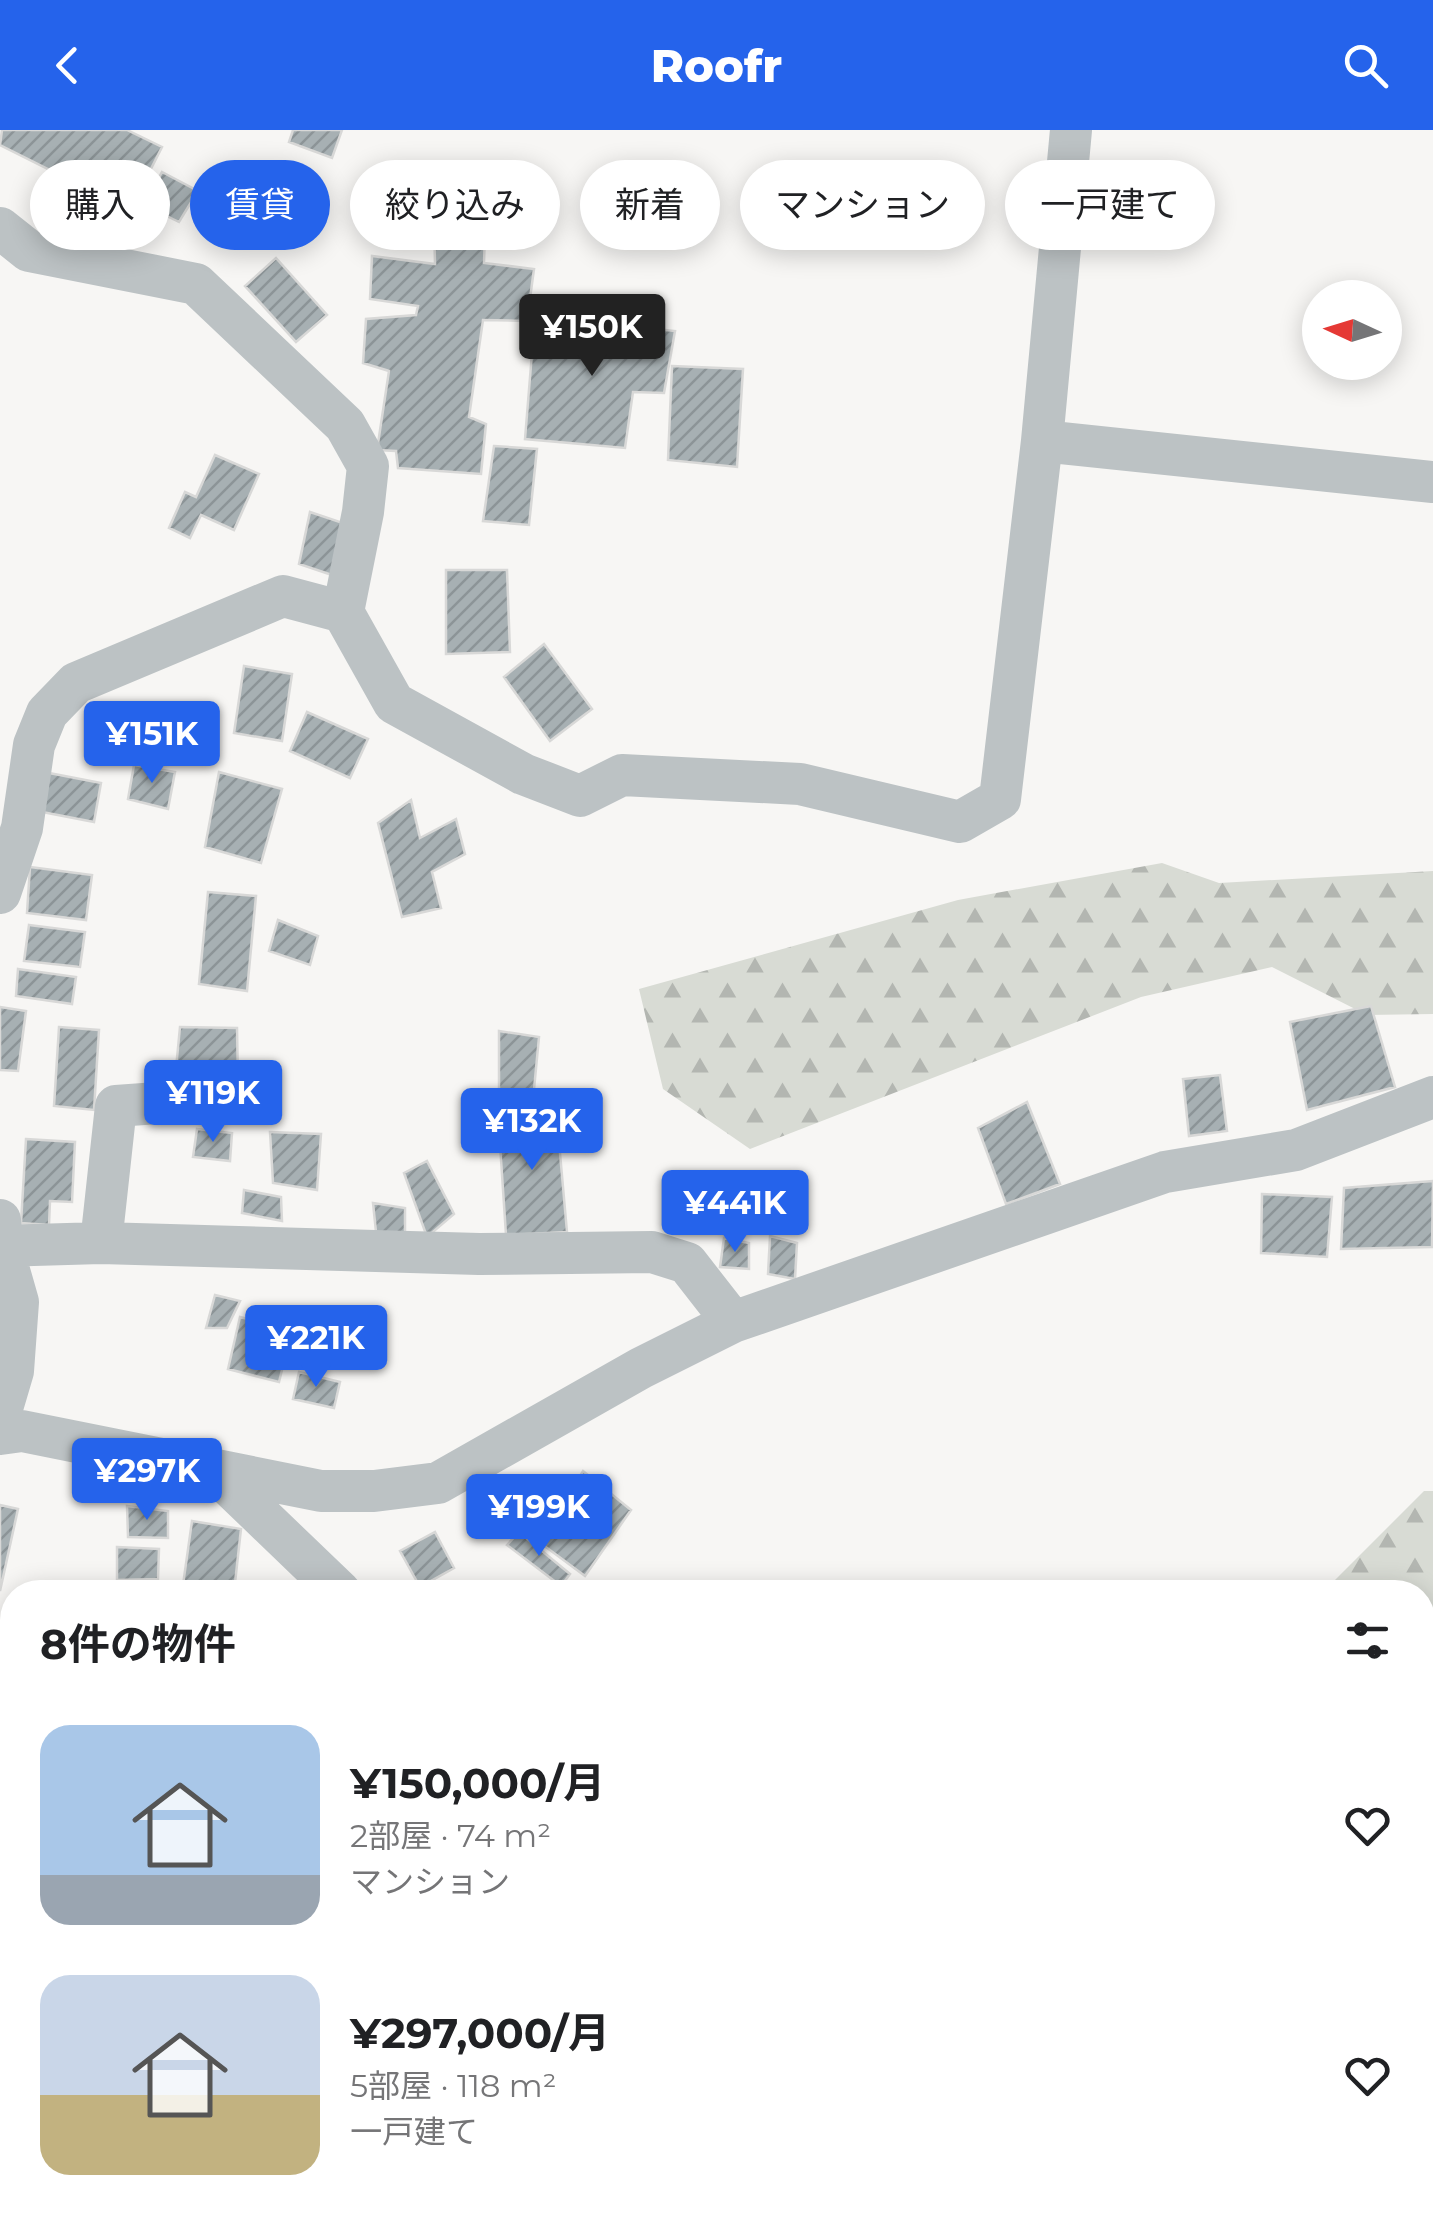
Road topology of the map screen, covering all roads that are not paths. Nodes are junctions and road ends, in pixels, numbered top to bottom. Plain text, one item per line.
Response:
1 (1070, 130) edge
2 (0, 228) edge
3 (1042, 441) junction
4 (1433, 482) edge
5 (343, 612) junction
6 (0, 893) edge
7 (255, 1096) dead end
8 (1433, 1098) edge
9 (1, 1237) edge
10 (101, 1242) junction
11 (732, 1322) junction
12 (0, 1415) edge
13 (0, 1434) edge
14 (212, 1469) junction
15 (328, 1580) edge

1 - 3 street
2 - 5 street
3 - 4 street
3 - 5 street
5 - 6 street
7 - 10 street
8 - 11 street
9 - 10 street
9 - 12 street
10 - 11 street
11 - 14 street
13 - 14 street
14 - 15 street

